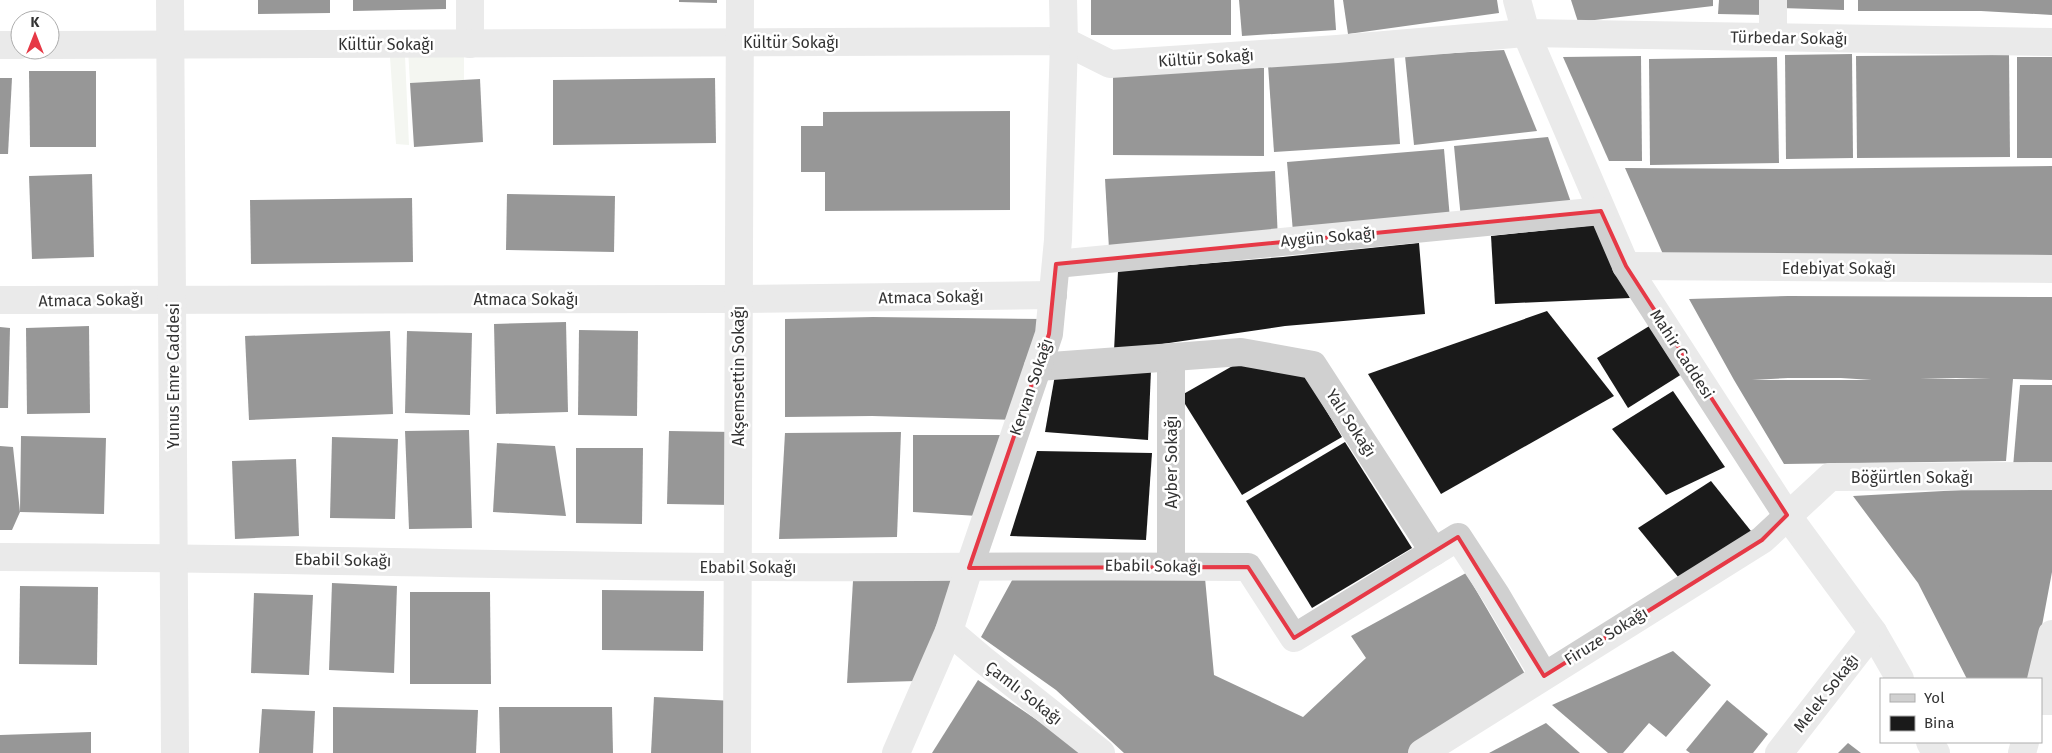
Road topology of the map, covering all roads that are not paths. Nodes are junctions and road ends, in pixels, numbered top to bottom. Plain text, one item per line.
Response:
1 (170, 0) edge
2 (470, 0) edge
3 (740, 0) edge
4 (1062, 0) edge
5 (1517, 0) edge
6 (1773, 0) edge
7 (1526, 33) junction
8 (1773, 37) junction
9 (1064, 41) junction
10 (740, 42) junction
11 (2052, 42) edge
12 (170, 44) junction
13 (470, 44) junction
14 (60, 45) edge
15 (1601, 211) junction
16 (1056, 264) junction
17 (1626, 266) junction
18 (2052, 269) edge
19 (1053, 295) junction
20 (172, 299) junction
21 (738, 299) junction
22 (0, 300) edge
23 (1172, 358) junction
24 (1038, 367) junction
25 (2052, 476) edge
26 (1787, 515) junction
27 (1434, 552) junction
28 (0, 557) edge
29 (174, 557) junction
30 (1172, 566) junction
31 (737, 567) junction
32 (969, 568) junction
33 (949, 631) junction
34 (1873, 632) junction
35 (2052, 634) edge
36 (1544, 676) junction
37 (1899, 678) edge
38 (2041, 678) edge
39 (1424, 752) edge
40 (175, 753) edge
41 (737, 753) edge
42 (896, 753) edge
43 (1101, 753) edge
44 (1779, 753) edge

1 - 12 street, Yunus Emre Caddesi
2 - 13 street
3 - 10 street, Akşemsettin Sokağı
4 - 9 street, Kervan Sokağı
5 - 7 street, Mahir Caddesi
6 - 8 street
7 - 8 street, Türbedar Sokağı
7 - 9 street, Kültür Sokağı
7 - 15 street, Mahir Caddesi
8 - 11 street, Türbedar Sokağı
9 - 10 street, Kültür Sokağı
9 - 16 street, Kervan Sokağı
10 - 13 street, Kültür Sokağı
10 - 21 street, Akşemsettin Sokağı
12 - 13 street, Kültür Sokağı
12 - 14 street, Kültür Sokağı
12 - 20 street, Yunus Emre Caddesi
15 - 16 street, Aygün Sokağı
15 - 17 street, Mahir Caddesi
16 - 19 street, Kervan Sokağı
17 - 18 street, Edebiyat Sokağı
17 - 26 street, Mahir Caddesi
19 - 21 street, Atmaca Sokağı
19 - 24 street, Kervan Sokağı
20 - 21 street, Atmaca Sokağı
20 - 22 street, Atmaca Sokağı
20 - 29 street, Yunus Emre Caddesi
21 - 31 street, Akşemsettin Sokağı
23 - 24 street, Yalı Sokağı
23 - 27 street, Yalı Sokağı
23 - 30 street, Ayber Sokağı
24 - 32 street, Kervan Sokağı
25 - 26 street, Böğürtlen Sokağı
26 - 34 street, Mahir Caddesi
26 - 36 street, Firuze Sokağı
27 - 30 street, Ebabil Sokağı
27 - 36 street
28 - 29 street, Ebabil Sokağı
29 - 31 street, Ebabil Sokağı
29 - 40 street, Yunus Emre Caddesi
30 - 32 street, Ebabil Sokağı
31 - 32 street, Ebabil Sokağı
31 - 41 street, Akşemsettin Sokağı
32 - 33 street, Kervan Sokağı
33 - 42 street, Kervan Sokağı
33 - 43 street, Çamlı Sokağı
34 - 37 street, Mahir Caddesi
34 - 44 street, Melek Sokağı
35 - 38 street
36 - 39 street, Firuze Sokağı

